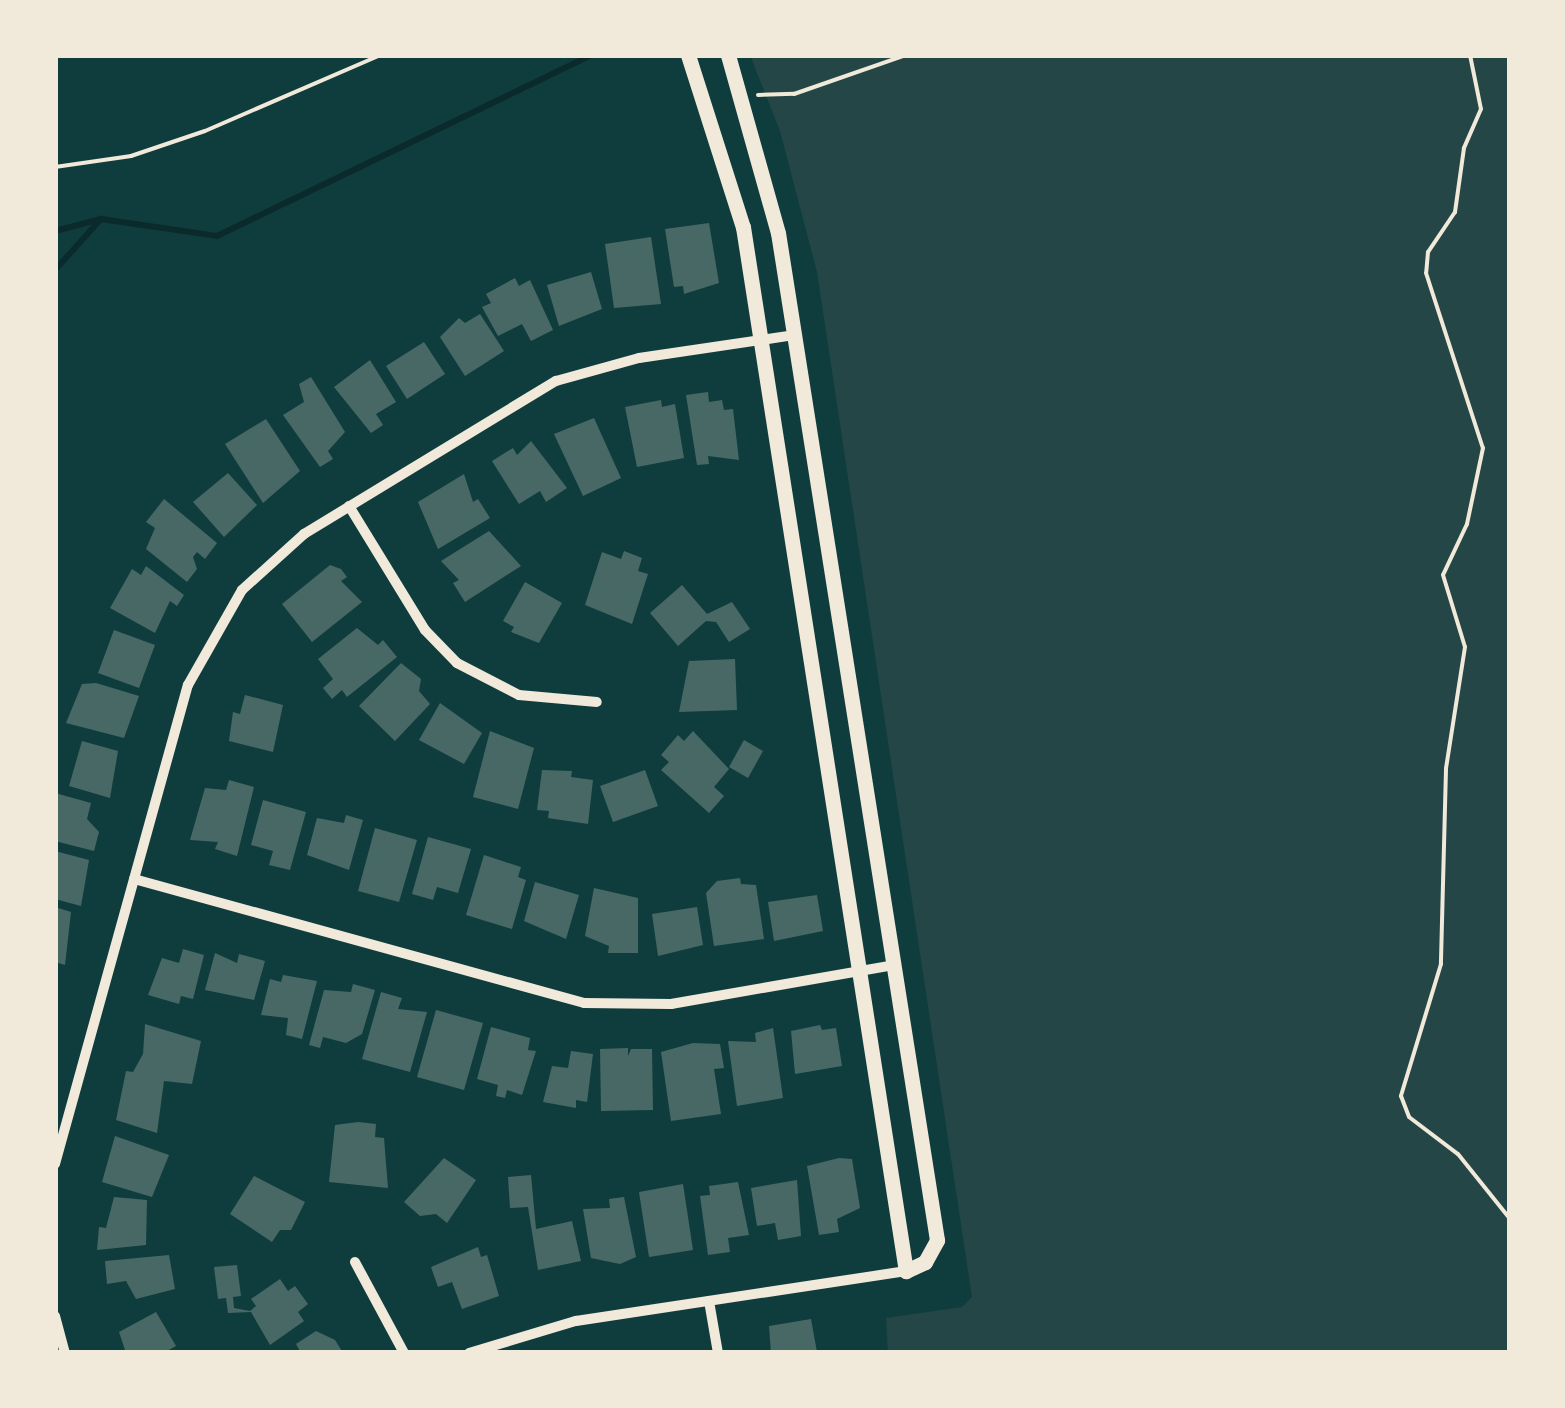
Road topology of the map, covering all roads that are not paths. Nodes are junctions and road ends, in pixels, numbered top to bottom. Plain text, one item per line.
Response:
1 (688, 55) edge
2 (728, 55) edge
3 (795, 335) junction
4 (758, 340) junction
5 (349, 506) junction
6 (597, 702) dead end
7 (134, 879) junction
8 (894, 965) junction
9 (860, 972) junction
10 (55, 1164) edge
11 (355, 1262) dead end
12 (906, 1270) junction
13 (710, 1301) junction
14 (55, 1316) edge
15 (66, 1353) edge
16 (404, 1353) edge
17 (469, 1353) edge
18 (718, 1353) edge

1 - 4 street
2 - 3 street
3 - 4 street
3 - 8 street
4 - 5 street
4 - 9 street
5 - 6 street
5 - 7 street
7 - 9 street
7 - 10 street
8 - 9 street
8 - 12 street
9 - 12 street
11 - 16 street
12 - 13 street
13 - 17 street
13 - 18 street
14 - 15 street

